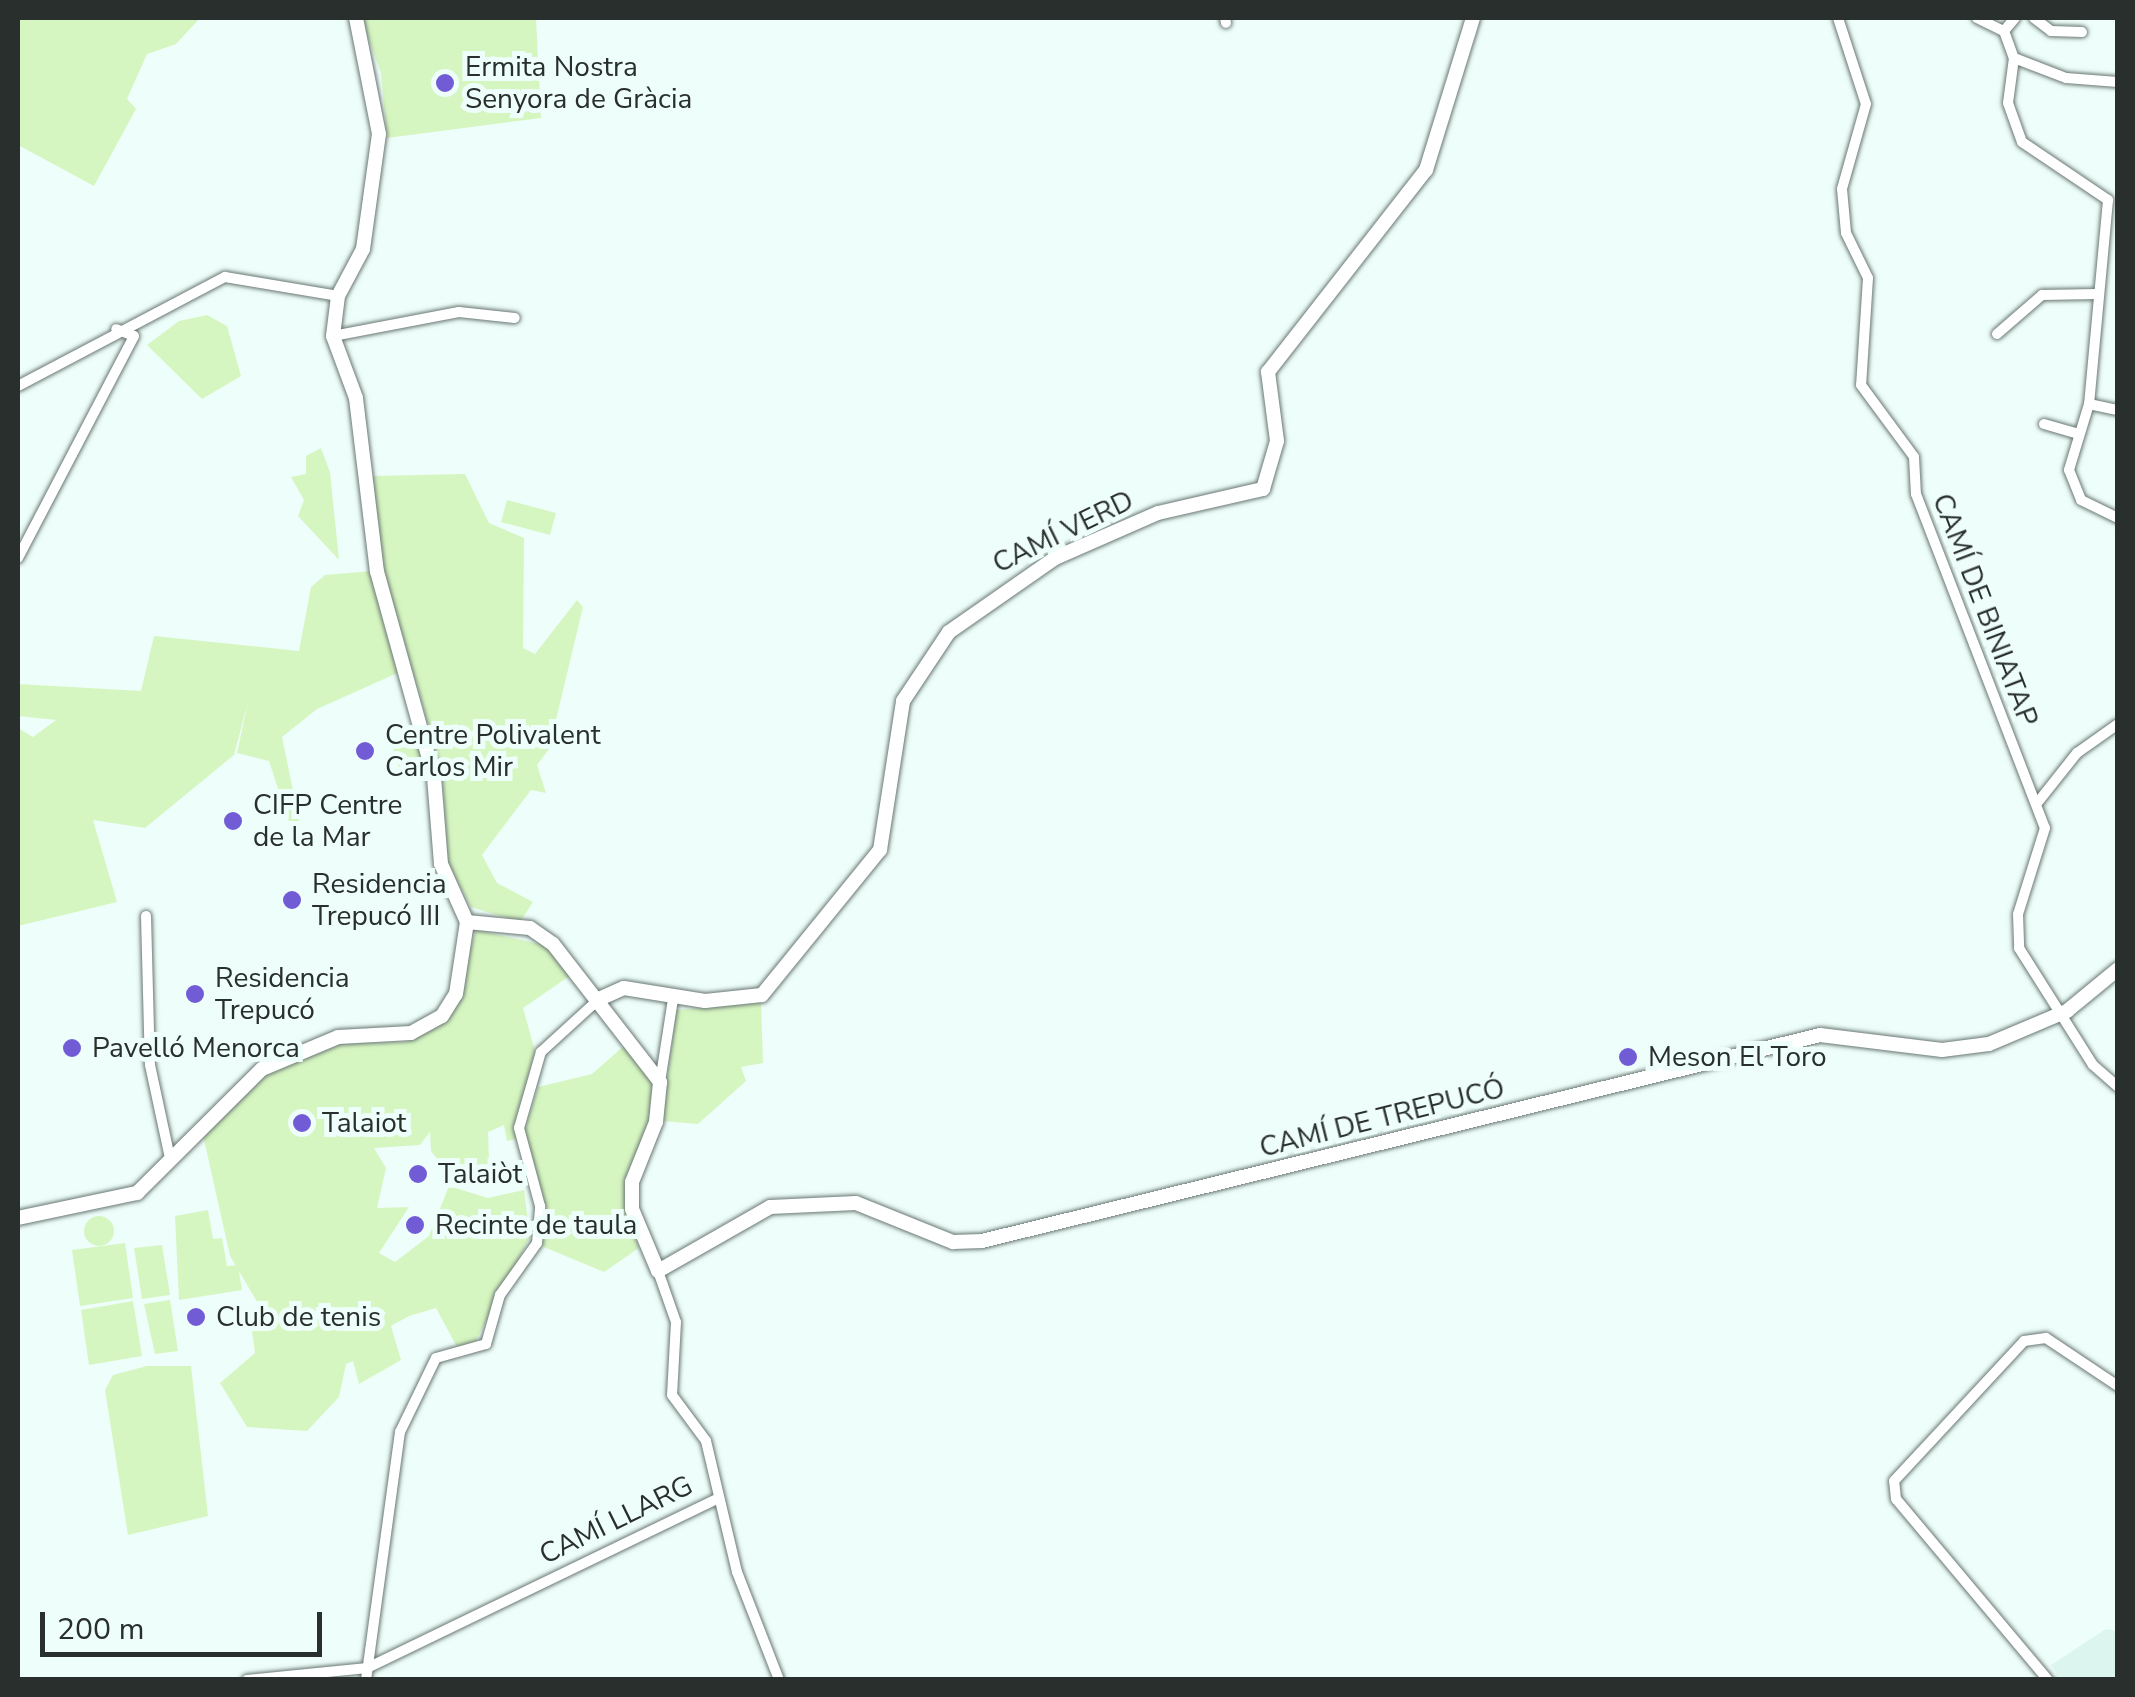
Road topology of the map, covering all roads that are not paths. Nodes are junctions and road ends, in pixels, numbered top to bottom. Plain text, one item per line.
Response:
1 (356, 18) edge
2 (1473, 18) edge
3 (1838, 18) edge
4 (1977, 18) edge
5 (2014, 18) edge
6 (2034, 18) edge
7 (2004, 32) junction
8 (2082, 32) dead end
9 (2014, 58) junction
10 (2118, 82) edge
11 (2113, 196) edge
12 (2106, 257) junction
13 (2118, 261) edge
14 (2097, 294) junction
15 (338, 296) junction
16 (514, 318) dead end
17 (116, 330) junction
18 (1997, 334) dead end
19 (332, 336) junction
20 (18, 386) edge
21 (2089, 404) junction
22 (2118, 410) edge
23 (2044, 424) dead end
24 (2076, 433) junction
25 (2118, 518) edge
26 (18, 558) edge
27 (2118, 724) edge
28 (2038, 802) junction
29 (146, 916) dead end
30 (466, 922) junction
31 (2118, 969) edge
32 (599, 999) junction
33 (673, 999) junction
34 (2067, 1012) junction
35 (660, 1082) junction
36 (2118, 1088) edge
37 (170, 1158) junction
38 (18, 1218) edge
39 (658, 1271) junction
40 (2118, 1386) edge
41 (719, 1498) junction
42 (367, 1674) edge
43 (246, 1680) edge
44 (779, 1680) edge
45 (2048, 1680) edge

1 - 15 street
2 - 33 street, CAMÍ VERD
3 - 28 street, CAMÍ DE BINIATAP
4 - 7 street
5 - 7 street
6 - 8 street
7 - 9 street
9 - 10 street
9 - 11 street
11 - 12 street
12 - 13 street
12 - 14 street
14 - 18 street
14 - 21 street
15 - 17 street
15 - 19 street
16 - 19 street
17 - 20 street
17 - 26 street
19 - 30 street
21 - 22 street
21 - 24 street
23 - 24 street
24 - 25 street
27 - 28 street
28 - 34 street, CAMÍ DE BINIATAP
29 - 37 street
30 - 32 street
30 - 37 street
31 - 34 street, CAMÍ DE TREPUCÓ
32 - 33 street, CAMÍ VERD
32 - 35 street
32 - 42 street
33 - 35 street
34 - 36 street, CAMÍ DE BINIATAP
34 - 39 street, CAMÍ DE TREPUCÓ
35 - 39 street, CAMÍ LLARG
37 - 38 street
39 - 41 street, CAMÍ LLARG
40 - 45 street
41 - 42 street, CAMÍ LLARG
41 - 44 street
42 - 43 street, CAMÍ LLARG

